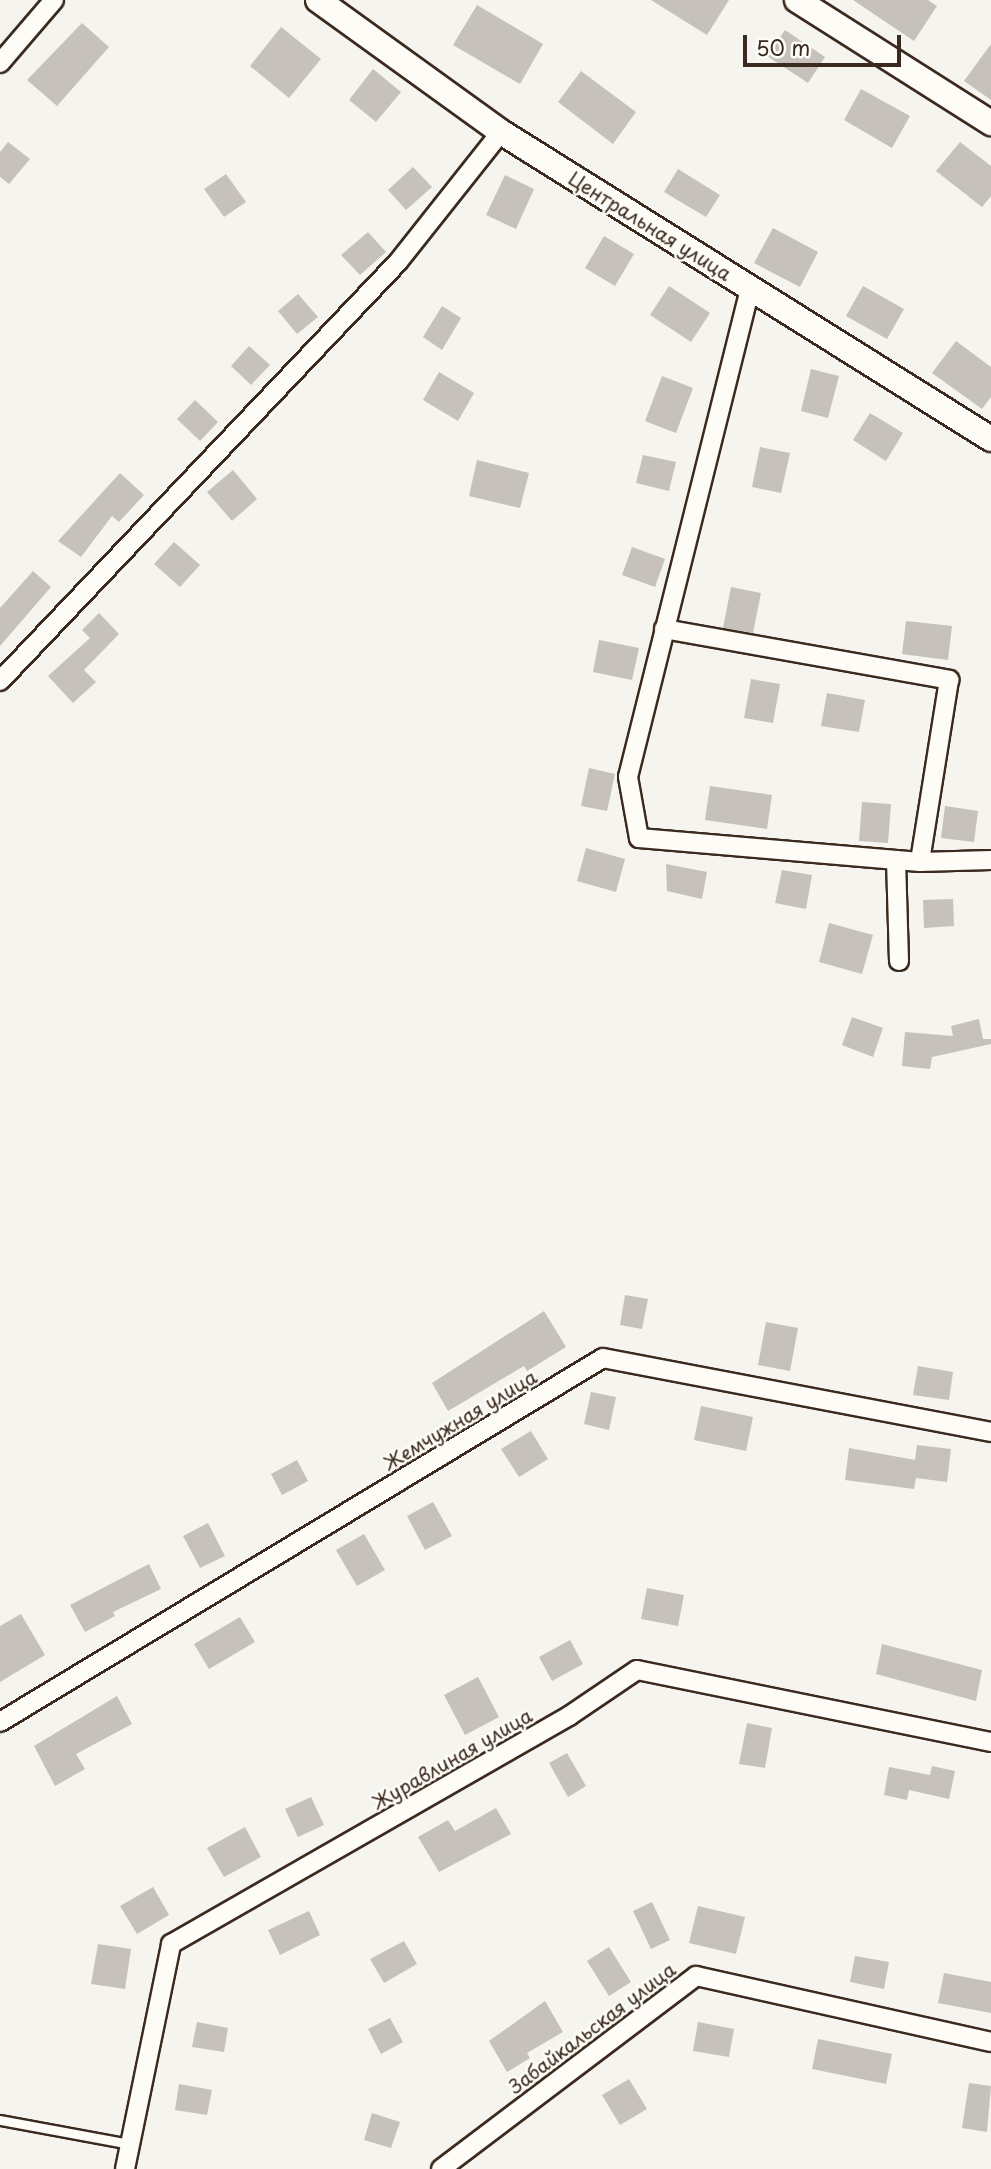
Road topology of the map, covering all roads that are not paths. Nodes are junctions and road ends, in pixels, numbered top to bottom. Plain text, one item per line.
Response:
1 (54, 0) edge
2 (317, 0) edge
3 (804, 2) edge
4 (0, 63) edge
5 (991, 123) edge
6 (500, 132) junction
7 (750, 289) junction
8 (991, 439) edge
9 (664, 629) junction
10 (0, 681) edge
11 (896, 860) junction
12 (991, 860) edge
13 (920, 862) junction
14 (899, 961) dead end
15 (991, 1432) edge
16 (0, 1722) edge
17 (991, 1742) edge
18 (991, 2042) edge
19 (0, 2120) edge
20 (129, 2144) junction
21 (125, 2169) edge
22 (441, 2169) edge

1 - 4 street
2 - 6 street, Центральная улица
3 - 5 street
6 - 7 street, Центральная улица
6 - 10 street
7 - 8 street, Центральная улица
7 - 9 street
9 - 11 street
9 - 13 street
11 - 13 street
11 - 14 street
12 - 13 street
15 - 16 street, Жемчужная улица
17 - 20 street, Журавлиная улица
18 - 22 street, Забайкальская улица
19 - 20 lane
20 - 21 street, Журавлиная улица

